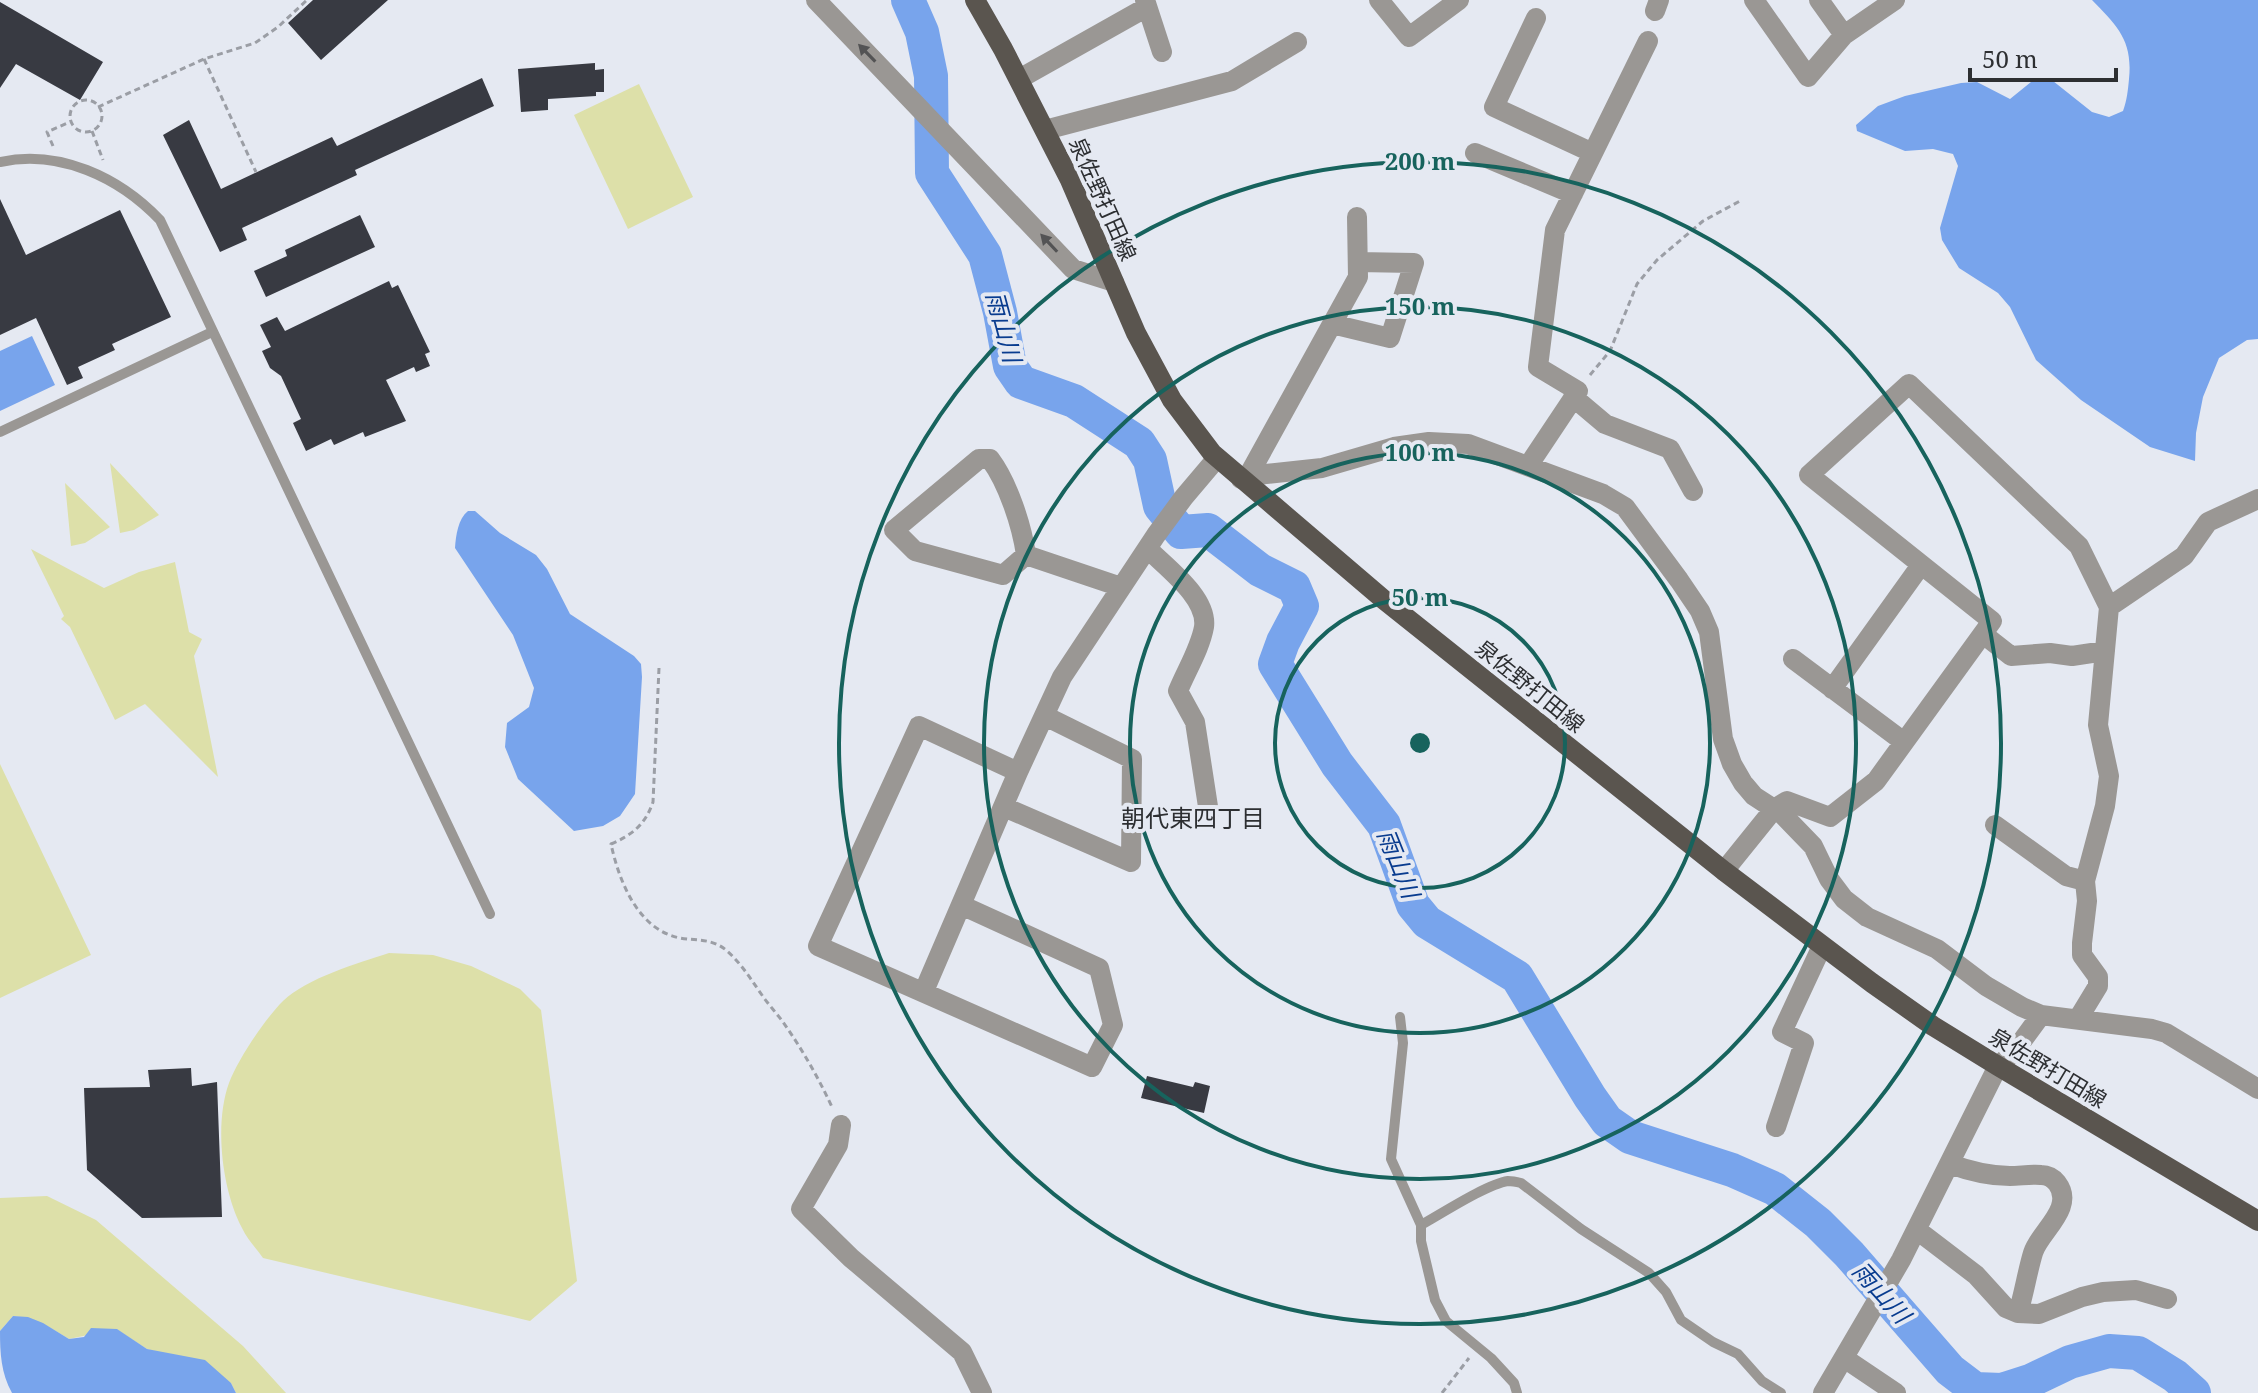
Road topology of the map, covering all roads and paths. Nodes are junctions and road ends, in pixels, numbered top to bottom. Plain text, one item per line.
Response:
1 (307, 0) edge
2 (816, 0) edge
3 (975, 0) edge
4 (1379, 0) edge
5 (1754, 0) edge
6 (1819, 0) edge
7 (1895, 0) edge
8 (1448, 3) edge
9 (1146, 4) edge
10 (1536, 18) dead end
11 (1844, 35) junction
12 (1648, 41) dead end
13 (1297, 42) dead end
14 (1162, 52) dead end
15 (204, 59) junction
16 (1019, 79) junction
17 (98, 107) junction
18 (70, 122) junction
19 (1045, 130) junction
20 (92, 131) junction
21 (1475, 153) dead end
22 (1593, 153) junction
23 (55, 160) junction
24 (0, 162) edge
25 (256, 172) dead end
26 (105, 179) junction
27 (1573, 194) junction
28 (1740, 201) dead end
29 (1357, 217) dead end
30 (1358, 262) junction
31 (1114, 282) junction
32 (1332, 324) junction
33 (212, 332) junction
34 (1575, 394) junction
35 (0, 432) edge
36 (1217, 458) junction
37 (1528, 466) junction
38 (1244, 479) junction
39 (1693, 491) dead end
40 (2258, 499) edge
41 (1152, 542) junction
42 (1026, 555) junction
43 (1921, 565) junction
44 (1121, 587) junction
45 (2109, 607) junction
46 (1983, 634) junction
47 (2105, 651) junction
48 (1793, 659) dead end
49 (659, 668) dead end
50 (1832, 689) junction
51 (1045, 716) junction
52 (1904, 742) junction
53 (1018, 772) junction
54 (1004, 807) junction
55 (1774, 809) junction
56 (1209, 813) dead end
57 (1995, 825) dead end
58 (1724, 871) junction
59 (2085, 881) junction
60 (961, 905) junction
61 (490, 914) dead end
62 (1822, 946) junction
63 (924, 991) junction
64 (2041, 1015) junction
65 (1400, 1017) dead end
66 (2078, 1019) junction
67 (1998, 1066) junction
68 (2258, 1089) edge
69 (841, 1125) joint
70 (1776, 1127) dead end
71 (1950, 1164) junction
72 (2258, 1221) edge
73 (1421, 1225) junction
74 (1917, 1230) junction
75 (2167, 1299) dead end
76 (2018, 1313) junction
77 (1477, 1347) junction
78 (1844, 1358) junction
79 (982, 1393) edge
80 (1442, 1393) edge
81 (1517, 1393) edge
82 (1781, 1393) edge
83 (1823, 1393) edge
84 (1896, 1393) edge

1 - 15 path
31 -> 2 street
3 - 16 main road, 泉佐野打田線
4 - 8 street
5 - 11 street
6 - 11 street
7 - 11 street
9 - 14 street
9 - 16 street
10 - 22 street
12 - 22 street
13 - 19 street
15 - 17 path
15 - 25 path
16 - 19 main road, 泉佐野打田線
17 - 18 path
17 - 20 path
18 - 20 path
18 - 23 path
19 - 31 main road, 泉佐野打田線
20 - 26 path
21 - 27 street
22 - 27 street
23 - 24 lane
23 - 26 lane
26 - 33 lane
27 - 34 street
28 - 34 path
29 - 30 street
30 - 32 street
30 - 32 street
31 - 36 main road, 泉佐野打田線
32 - 38 street
33 - 35 lane
33 - 61 lane
34 - 37 street
34 - 39 street
36 - 38 main road, 泉佐野打田線
36 - 41 street
37 - 38 street
37 - 55 street
38 - 58 main road, 泉佐野打田線
40 - 45 street
41 - 44 street
41 - 56 street
42 - 42 street
42 - 44 street
43 - 45 street
43 - 46 street
43 - 50 street
44 - 51 street
45 - 47 street
46 - 47 street
46 - 52 street
47 - 59 street
48 - 50 street
49 - 69 path
50 - 52 street
51 - 53 street
51 - 54 street
52 - 55 street
53 - 54 street
53 - 63 street
54 - 60 street
55 - 58 street
55 - 64 street
57 - 59 street
58 - 62 main road, 泉佐野打田線
59 - 66 street
60 - 63 street
60 - 63 street
62 - 67 main road, 泉佐野打田線
62 - 70 street
64 - 66 street
64 - 67 street
65 - 73 lane
66 - 68 street
67 - 71 street
67 - 72 main road, 泉佐野打田線
69 - 79 street
71 - 74 street
71 - 76 street
73 - 77 lane
73 - 82 lane
74 - 76 street
74 - 78 street
75 - 76 street
77 - 80 path
77 - 81 lane
78 - 83 street
78 - 84 street

